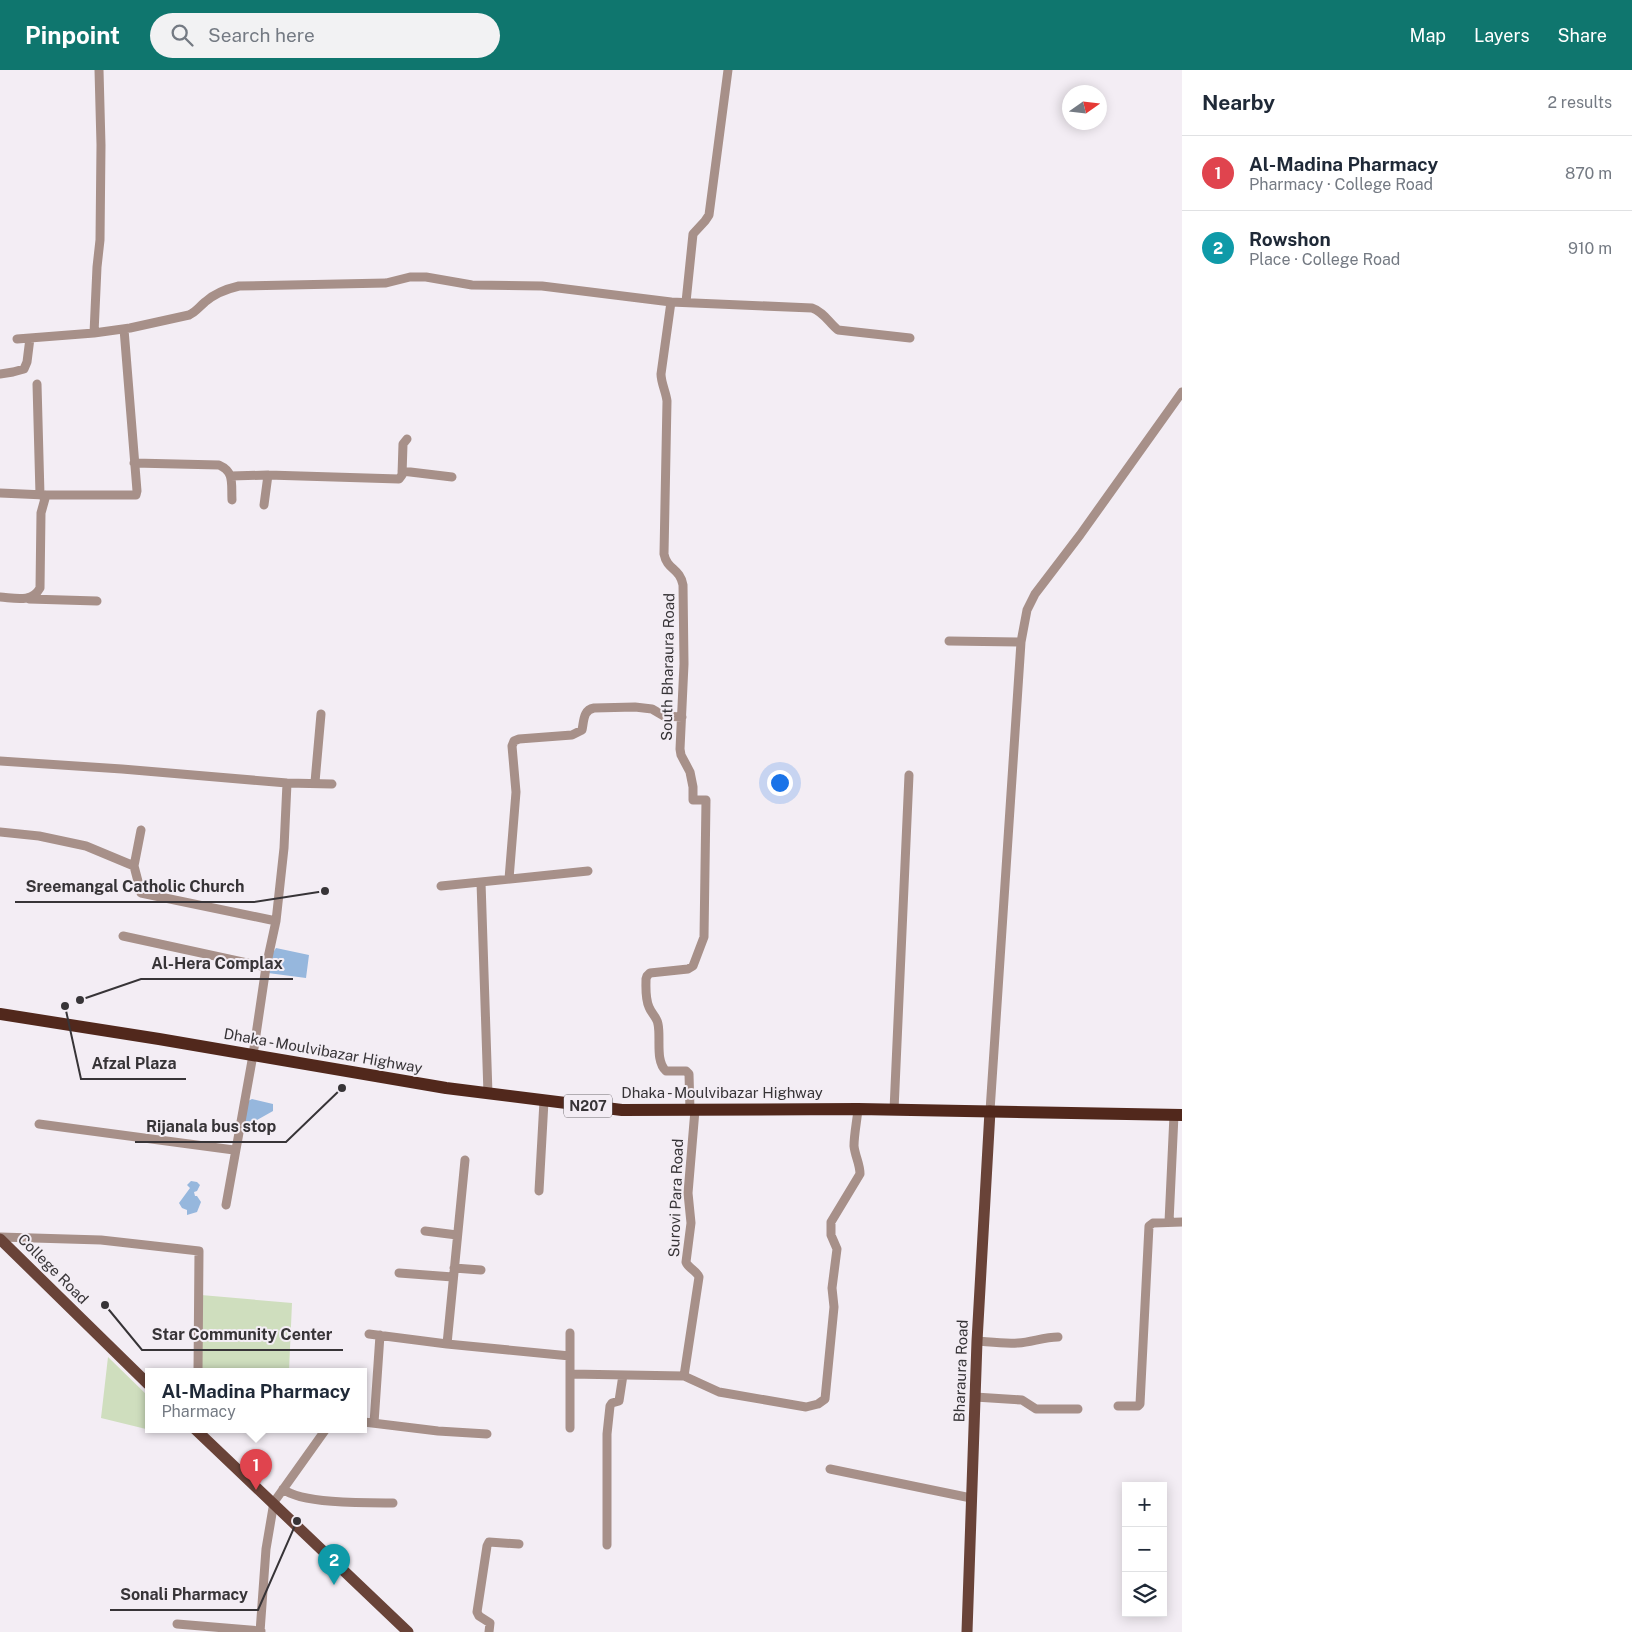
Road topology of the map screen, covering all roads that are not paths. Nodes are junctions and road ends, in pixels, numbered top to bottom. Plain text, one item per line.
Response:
1 (99, 70) edge
2 (728, 70) edge
3 (671, 302) junction
4 (686, 302) junction
5 (124, 329) junction
6 (94, 333) junction
7 (30, 338) junction
8 (910, 338) dead end
9 (17, 339) dead end
10 (0, 374) edge
11 (36, 384) dead end
12 (1182, 392) edge
13 (407, 438) dead end
14 (134, 463) junction
15 (402, 471) junction
16 (268, 475) junction
17 (231, 476) junction
18 (452, 477) dead end
19 (0, 494) edge
20 (43, 495) junction
21 (232, 500) dead end
22 (264, 505) dead end
23 (0, 597) edge
24 (26, 599) junction
25 (97, 601) dead end
26 (949, 641) dead end
27 (1021, 642) junction
28 (321, 714) dead end
29 (682, 717) junction
30 (0, 761) edge
31 (909, 775) dead end
32 (287, 782) junction
33 (315, 782) junction
34 (332, 784) dead end
35 (141, 830) dead end
36 (0, 832) edge
37 (134, 866) junction
38 (588, 871) dead end
39 (509, 879) junction
40 (481, 882) junction
41 (441, 886) dead end
42 (276, 921) junction
43 (123, 936) dead end
44 (266, 967) junction
45 (0, 1014) edge
46 (252, 1055) junction
47 (488, 1094) junction
48 (544, 1101) junction
49 (858, 1109) junction
50 (692, 1110) junction
51 (894, 1110) junction
52 (990, 1111) junction
53 (1178, 1115) edge
54 (39, 1124) dead end
55 (234, 1150) junction
56 (465, 1160) dead end
57 (1172, 1169) junction
58 (1182, 1169) edge
59 (539, 1191) dead end
60 (226, 1205) dead end
61 (1169, 1222) junction
62 (1182, 1222) edge
63 (425, 1232) dead end
64 (457, 1234) junction
65 (0, 1238) edge
66 (481, 1270) dead end
67 (453, 1272) junction
68 (399, 1273) dead end
69 (570, 1333) dead end
70 (369, 1334) dead end
71 (380, 1335) junction
72 (1058, 1337) dead end
73 (976, 1341) junction
74 (447, 1344) junction
75 (570, 1356) junction
76 (198, 1368) edge
77 (570, 1374) junction
78 (623, 1375) junction
79 (684, 1376) junction
80 (145, 1381) edge
81 (975, 1397) junction
82 (1118, 1406) dead end
83 (1078, 1409) dead end
84 (367, 1422) edge
85 (374, 1423) junction
86 (570, 1428) dead end
87 (200, 1433) edge
88 (323, 1433) edge
89 (487, 1434) dead end
90 (830, 1469) dead end
91 (283, 1489) junction
92 (971, 1498) junction
93 (274, 1502) junction
94 (393, 1503) dead end
95 (520, 1544) dead end
96 (607, 1544) dead end
97 (177, 1624) dead end
98 (403, 1630) edge
99 (260, 1632) edge
100 (489, 1632) edge
101 (967, 1632) edge

1 - 6 street
2 - 4 street
3 - 4 street
3 - 5 street
3 - 29 street, South Bharaura Road
4 - 8 street
5 - 6 street
5 - 14 street
6 - 7 street
7 - 9 street
7 - 10 street
11 - 20 street
12 - 27 street
13 - 15 street
14 - 17 street
14 - 20 street
15 - 16 street
15 - 18 street
16 - 17 street
16 - 22 street
17 - 21 street
19 - 20 street
20 - 24 street
23 - 24 street
24 - 25 street
26 - 27 street
27 - 52 street
28 - 33 street
29 - 39 street
29 - 50 street, South Bharaura Road
30 - 32 street
31 - 51 street
32 - 33 street
32 - 42 street
33 - 34 street
35 - 37 street
36 - 37 street
37 - 42 street
38 - 39 street
39 - 40 street
40 - 41 street
40 - 47 street
42 - 44 street
43 - 44 street
44 - 46 street
45 - 46 highway, Dhaka - Moulvibazar Highway / N207
46 - 47 highway, Dhaka - Moulvibazar Highway / N207
46 - 55 street
47 - 48 highway, Dhaka - Moulvibazar Highway / N207
48 - 50 highway, Dhaka - Moulvibazar Highway / N207
48 - 59 street
49 - 50 highway, Dhaka - Moulvibazar Highway / N207
49 - 51 highway, Dhaka - Moulvibazar Highway / N207
49 - 79 street
50 - 79 street, Surovi Para Road
51 - 52 highway, Dhaka - Moulvibazar Highway / N207
52 - 53 highway, Dhaka - Moulvibazar Highway / N207
52 - 73 main road, Bharaura Road
53 - 57 street
54 - 55 street
55 - 60 street
56 - 64 street
57 - 58 street
57 - 61 street
61 - 62 street
61 - 82 street
63 - 64 street
64 - 67 street
65 - 76 street
65 - 80 main road, College Road
66 - 67 street
67 - 68 street
67 - 74 street
69 - 75 street
70 - 71 street
71 - 74 street
71 - 85 street
72 - 73 street
73 - 81 main road, Bharaura Road
74 - 75 street
75 - 77 street
77 - 78 street
77 - 86 street
78 - 79 street
78 - 96 street
81 - 83 street
81 - 92 main road, Bharaura Road
84 - 85 street
85 - 89 street
87 - 93 main road
88 - 91 street
90 - 92 street
91 - 93 street
91 - 94 street
92 - 101 main road, Bharaura Road
93 - 98 main road
93 - 99 street
95 - 100 street
97 - 99 street

